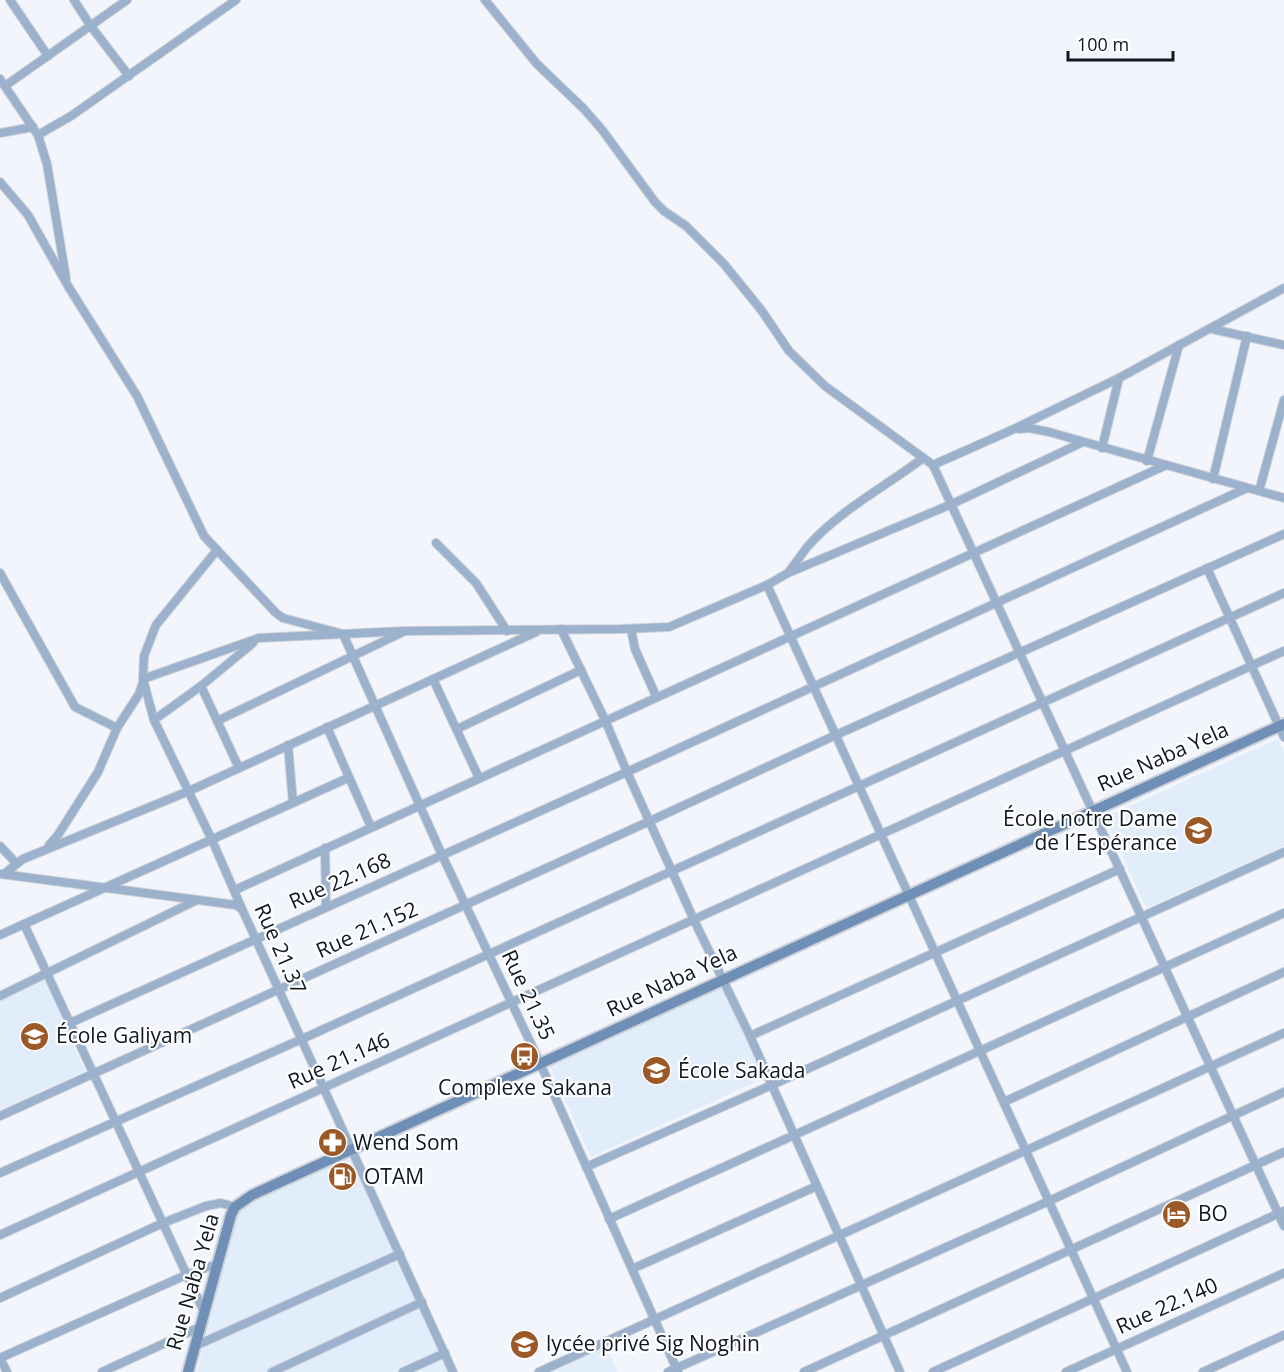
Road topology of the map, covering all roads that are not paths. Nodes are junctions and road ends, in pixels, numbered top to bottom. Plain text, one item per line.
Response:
1 (10, 0) edge
2 (74, 0) edge
3 (85, 0) edge
4 (127, 0) edge
5 (236, 0) edge
6 (485, 0) edge
7 (81, 10) junction
8 (90, 25) junction
9 (48, 56) junction
10 (129, 76) junction
11 (2, 82) edge
12 (33, 127) junction
13 (0, 133) edge
14 (38, 135) junction
15 (0, 182) edge
16 (68, 286) junction
17 (1284, 288) edge
18 (1212, 328) junction
19 (1247, 336) junction
20 (1179, 345) junction
21 (1284, 345) edge
22 (1119, 378) junction
23 (1284, 400) edge
24 (1014, 429) junction
25 (1081, 443) junction
26 (1102, 448) junction
27 (923, 458) junction
28 (1148, 461) junction
29 (933, 465) junction
30 (1164, 466) junction
31 (1213, 479) junction
32 (1247, 488) junction
33 (1259, 491) junction
34 (1284, 498) edge
35 (952, 504) junction
36 (1284, 534) edge
37 (436, 543) dead end
38 (217, 550) junction
39 (975, 554) junction
40 (1207, 568) junction
41 (0, 573) edge
42 (788, 573) junction
43 (767, 585) junction
44 (1284, 593) edge
45 (998, 603) junction
46 (1230, 617) junction
47 (561, 629) junction
48 (630, 629) junction
49 (540, 630) junction
50 (405, 631) junction
51 (507, 631) junction
52 (343, 634) junction
53 (792, 636) junction
54 (259, 638) junction
55 (1284, 651) edge
56 (1020, 652) junction
57 (353, 656) junction
58 (1252, 666) junction
59 (581, 670) junction
60 (433, 679) junction
61 (143, 680) junction
62 (814, 685) junction
63 (201, 686) junction
64 (656, 696) junction
65 (1043, 702) junction
66 (375, 705) junction
67 (154, 720) junction
68 (605, 720) junction
69 (217, 721) junction
70 (1281, 725) edge
71 (327, 727) junction
72 (117, 728) junction
73 (457, 729) junction
74 (836, 735) junction
75 (1284, 737) edge
76 (288, 745) junction
77 (1065, 751) junction
78 (239, 768) junction
79 (627, 772) junction
80 (348, 778) junction
81 (479, 778) junction
82 (859, 785) junction
83 (189, 791) junction
84 (293, 803) junction
85 (419, 805) junction
86 (1093, 810) junction
87 (650, 821) junction
88 (371, 827) junction
89 (882, 834) junction
90 (212, 840) junction
91 (0, 846) edge
92 (325, 848) junction
93 (46, 849) junction
94 (1284, 852) edge
95 (442, 855) junction
96 (16, 863) junction
97 (1120, 869) junction
98 (671, 870) junction
99 (2, 874) edge
100 (103, 889) junction
101 (235, 890) junction
102 (909, 894) junction
103 (197, 900) junction
104 (467, 905) junction
105 (326, 907) junction
106 (242, 909) junction
107 (1284, 913) edge
108 (1141, 916) junction
109 (694, 920) junction
110 (24, 924) junction
111 (0, 935) edge
112 (256, 939) junction
113 (489, 953) junction
114 (936, 954) junction
115 (1165, 967) junction
116 (1284, 972) edge
117 (47, 975) junction
118 (723, 978) junction
119 (279, 990) junction
120 (0, 996) edge
121 (957, 999) junction
122 (512, 1002) junction
123 (1187, 1016) junction
124 (70, 1023) junction
125 (1284, 1033) edge
126 (750, 1036) junction
127 (302, 1039) junction
128 (980, 1051) junction
129 (540, 1063) junction
130 (1210, 1067) junction
131 (93, 1073) junction
132 (772, 1085) junction
133 (324, 1088) junction
134 (1284, 1092) edge
135 (1004, 1102) junction
136 (1232, 1115) junction
137 (0, 1116) edge
138 (116, 1122) junction
139 (794, 1134) junction
140 (353, 1149) junction
141 (1025, 1149) junction
142 (1284, 1152) edge
143 (1255, 1166) junction
144 (586, 1167) junction
145 (137, 1171) junction
146 (0, 1173) edge
147 (817, 1186) junction
148 (1049, 1201) junction
149 (235, 1207) junction
150 (1281, 1212) edge
151 (609, 1219) junction
152 (163, 1223) junction
153 (1284, 1226) edge
154 (0, 1234) edge
155 (840, 1235) junction
156 (1071, 1250) junction
157 (400, 1254) junction
158 (217, 1264) junction
159 (632, 1269) junction
160 (1284, 1273) edge
161 (186, 1275) junction
162 (861, 1285) junction
163 (0, 1298) edge
164 (1094, 1299) junction
165 (422, 1302) junction
166 (205, 1314) junction
167 (655, 1320) junction
168 (200, 1327) junction
169 (885, 1335) junction
170 (1284, 1335) edge
171 (195, 1346) junction
172 (1116, 1349) junction
173 (445, 1353) junction
174 (677, 1370) edge
175 (7, 1372) edge
176 (102, 1372) edge
177 (188, 1372) edge
178 (272, 1372) edge
179 (403, 1372) edge
180 (453, 1372) edge
181 (539, 1372) edge
182 (668, 1372) edge
183 (804, 1372) edge
184 (900, 1372) edge
185 (933, 1372) edge
186 (1066, 1372) edge
187 (1127, 1372) edge
188 (1203, 1372) edge

1 - 9 street
2 - 7 street
3 - 7 street
4 - 8 street
5 - 10 street
6 - 27 street
7 - 8 street
8 - 9 street
8 - 10 street
9 - 11 street
10 - 14 street
11 - 12 street
12 - 13 street
12 - 14 street
14 - 16 street
15 - 16 street
16 - 38 street
17 - 18 street
18 - 19 street
18 - 20 street
19 - 21 street
19 - 31 street
20 - 22 street
20 - 28 street
22 - 24 street
22 - 26 street
23 - 33 street
24 - 25 street
24 - 29 street
25 - 26 street
25 - 35 street
26 - 28 street
27 - 29 street
27 - 42 street
28 - 30 street
29 - 35 street
30 - 31 street
30 - 39 street
31 - 32 street
32 - 33 street
32 - 45 street, Rue 22.168
33 - 34 street
35 - 39 street
35 - 42 street
36 - 40 street, Rue 21.152
37 - 51 street
38 - 52 street
38 - 61 street, Rue 21.37
39 - 45 street
39 - 53 street
40 - 46 street
40 - 56 street, Rue 21.152
41 - 72 street
42 - 43 street
43 - 48 street
43 - 53 street
44 - 46 street
45 - 56 street
45 - 62 street, Rue 22.168
46 - 58 street
46 - 65 street
47 - 48 street
47 - 49 street
47 - 59 street
48 - 64 street
49 - 51 street
49 - 60 street
50 - 51 street
50 - 52 street
50 - 57 street
52 - 54 street
52 - 57 street, Rue 21.35
53 - 62 street
53 - 64 street
54 - 61 street
54 - 63 street
55 - 58 street, Rue 21.146
56 - 65 street
56 - 74 street, Rue 21.152
57 - 66 street, Rue 21.35
57 - 69 street
58 - 70 street
58 - 77 street, Rue 21.146
59 - 68 street
59 - 73 street
60 - 66 street
60 - 73 street
61 - 67 street, Rue 21.37
61 - 72 street
62 - 74 street
62 - 79 street, Rue 22.168
63 - 67 street
63 - 69 street
64 - 68 street
65 - 77 street
65 - 82 street
66 - 71 street
66 - 85 street, Rue 21.35
67 - 83 street, Rue 21.37
68 - 79 street
68 - 81 street
69 - 78 street
70 - 75 street
70 - 86 street, Rue Naba Yela
71 - 76 street
71 - 80 street
72 - 93 street
73 - 81 street
74 - 82 street
74 - 87 street, Rue 21.152
76 - 78 street
76 - 84 street
77 - 86 street
77 - 89 street, Rue 21.146
78 - 83 street
79 - 87 street
79 - 95 street, Rue 22.168
80 - 84 street
80 - 88 street
81 - 85 street
82 - 89 street
82 - 98 street
83 - 90 street, Rue 21.37
83 - 93 street
84 - 90 street
85 - 88 street
85 - 95 street, Rue 21.35
86 - 97 street
86 - 102 street, Rue Naba Yela
87 - 98 street
87 - 104 street, Rue 21.152
88 - 92 street
89 - 102 street
89 - 109 street, Rue 21.146
90 - 100 street
90 - 101 street, Rue 21.37
91 - 96 street
92 - 101 street
92 - 105 street
93 - 96 street
94 - 108 street
95 - 104 street, Rue 21.35
95 - 105 street, Rue 22.168
96 - 99 street
97 - 108 street
97 - 114 street
98 - 109 street
98 - 113 street
99 - 100 street
100 - 103 street
100 - 110 street
101 - 106 street, Rue 21.37
102 - 114 street
102 - 118 street, Rue Naba Yela
103 - 106 street
103 - 117 street
104 - 113 street, Rue 21.35
104 - 119 street, Rue 21.152
105 - 112 street, Rue 22.168
106 - 112 street, Rue 21.37
107 - 115 street
108 - 115 street
108 - 121 street
109 - 118 street
109 - 122 street, Rue 21.146
110 - 111 street
110 - 117 street
112 - 119 street, Rue 21.37
112 - 124 street, Rue 22.168
113 - 122 street, Rue 21.35
113 - 127 street
114 - 121 street
114 - 126 street
115 - 123 street
115 - 128 street
116 - 123 street
117 - 120 street
117 - 124 street
118 - 126 street
118 - 129 street, Rue Naba Yela
119 - 127 street, Rue 21.37
119 - 131 street, Rue 21.152
121 - 128 street
121 - 132 street
122 - 129 street, Rue 21.35
122 - 133 street, Rue 21.146
123 - 130 street
123 - 135 street
124 - 131 street
125 - 130 street
126 - 132 street
127 - 133 street, Rue 21.37
127 - 138 street
128 - 135 street
128 - 139 street
129 - 140 street, Rue Naba Yela
129 - 144 street, Rue 21.35
130 - 136 street
130 - 141 street
131 - 137 street, Rue 21.152
131 - 138 street
132 - 139 street
132 - 144 street
133 - 140 street, Rue 21.37
133 - 145 street, Rue 21.146
134 - 136 street
135 - 141 street
136 - 143 street
136 - 148 street
138 - 145 street
138 - 146 street
139 - 147 street
139 - 151 street
140 - 149 street, Rue Naba Yela
140 - 157 street, Rue 21.37
141 - 148 street
141 - 155 street
142 - 143 street
143 - 150 street
143 - 156 street
144 - 151 street, Rue 21.35
145 - 152 street
145 - 154 street, Rue 21.146
147 - 155 street
147 - 159 street
148 - 156 street
148 - 162 street
149 - 152 street
149 - 158 street, Rue Naba Yela
150 - 153 street
150 - 164 street
151 - 159 street, Rue 21.35
152 - 161 street
152 - 163 street
155 - 162 street
155 - 167 street
156 - 164 street
156 - 169 street
157 - 165 street, Rue 21.37
157 - 171 street
158 - 161 street
158 - 166 street, Rue Naba Yela
159 - 167 street, Rue 21.35
160 - 172 street, Rue 22.140
161 - 166 street
161 - 175 street
162 - 169 street
162 - 174 street
164 - 172 street
164 - 185 street
165 - 173 street, Rue 21.37
165 - 178 street
166 - 168 street, Rue Naba Yela
167 - 174 street, Rue 21.35
167 - 181 street
168 - 171 street, Rue Naba Yela
168 - 176 street
169 - 183 street
169 - 184 street
170 - 188 street
171 - 177 street, Rue Naba Yela
172 - 186 street, Rue 22.140
172 - 187 street
173 - 179 street
173 - 180 street, Rue 21.37
174 - 182 street

